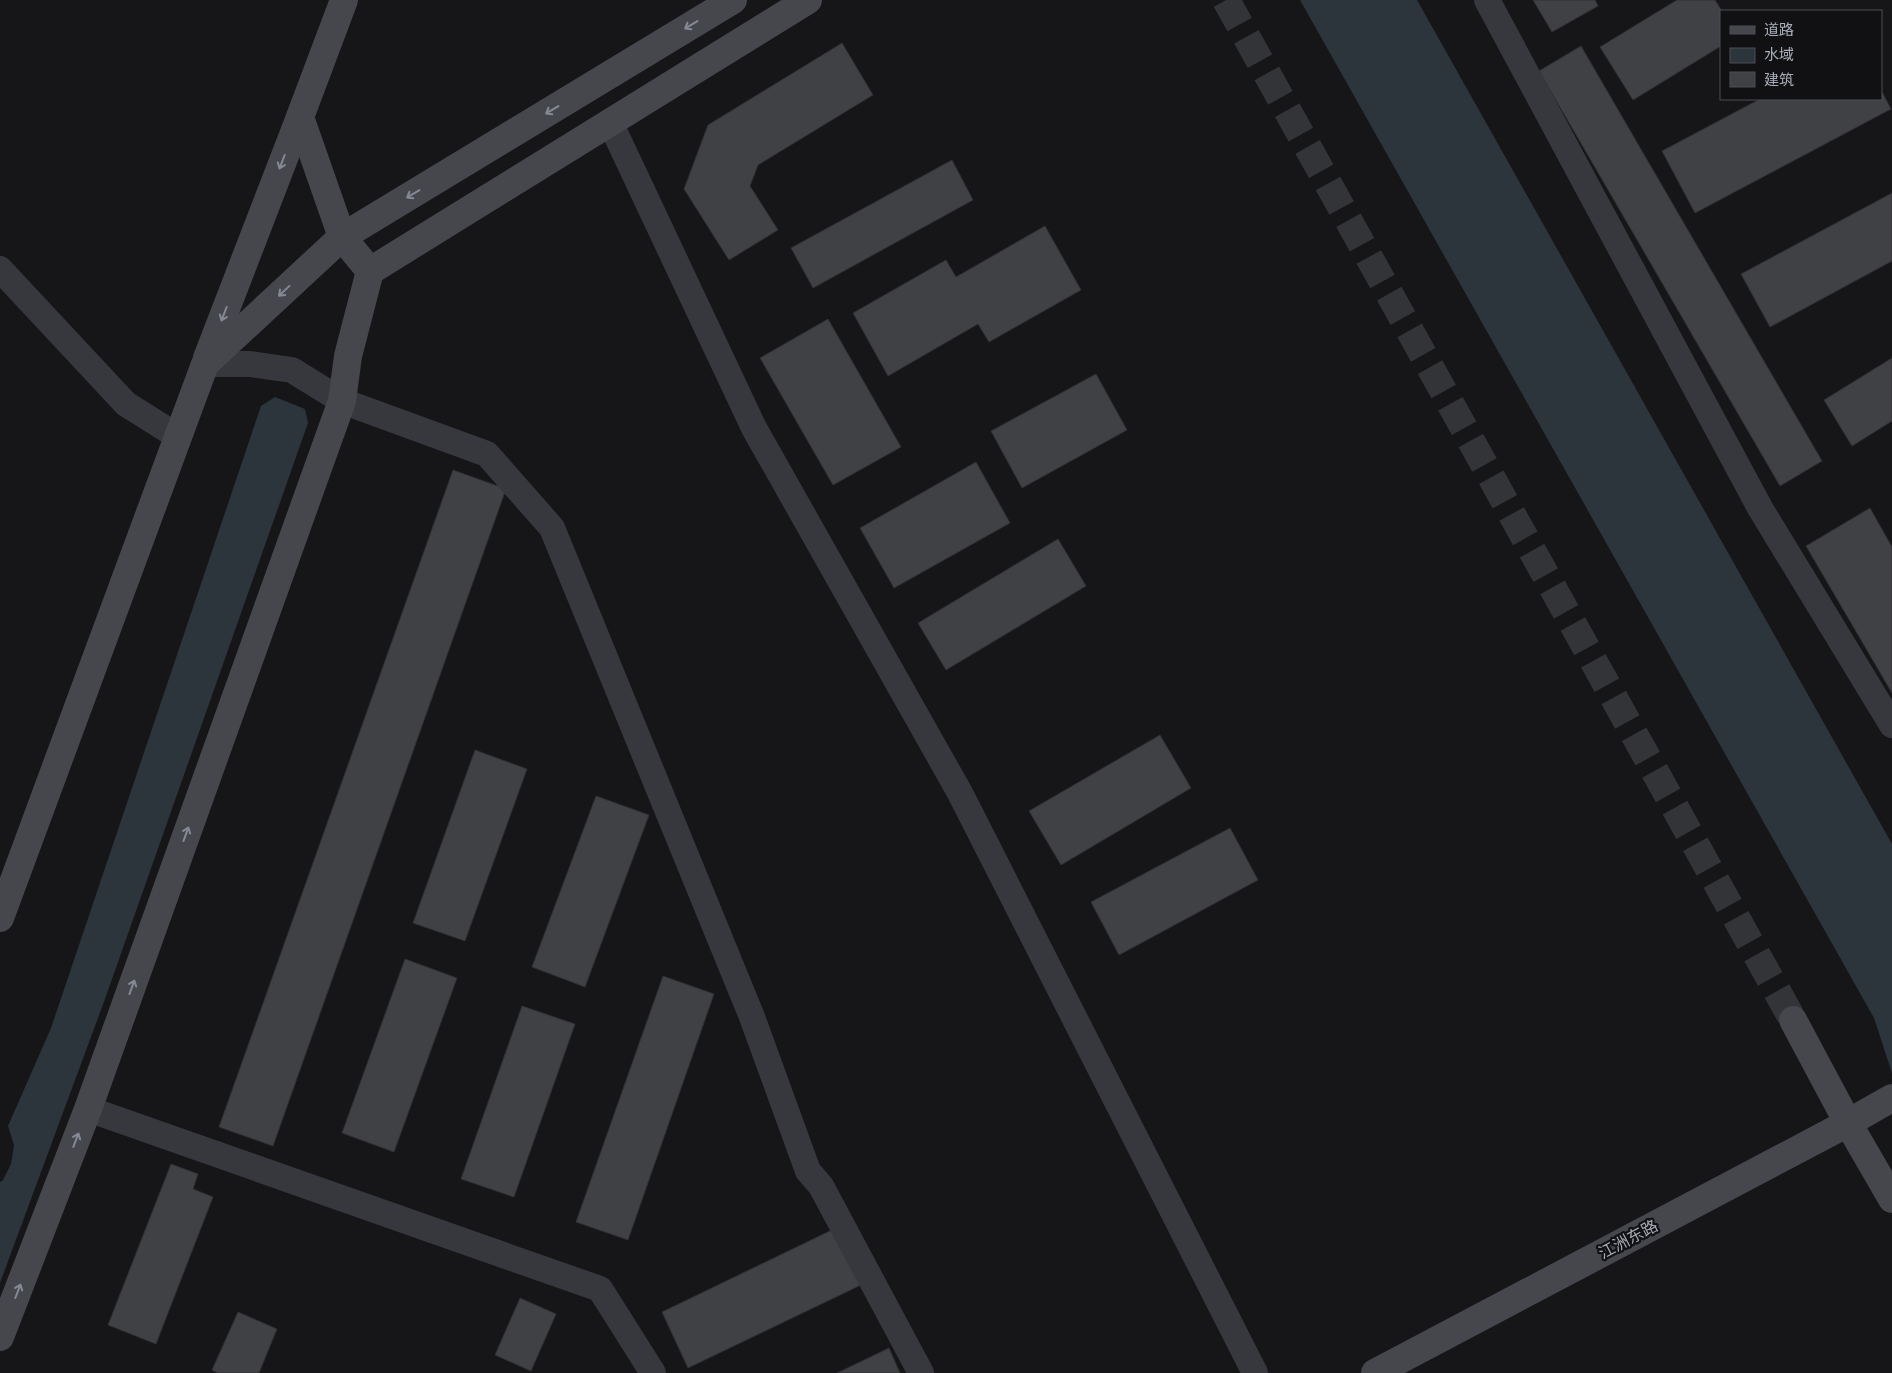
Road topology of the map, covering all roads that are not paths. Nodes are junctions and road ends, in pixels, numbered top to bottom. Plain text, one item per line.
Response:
1 (344, 0) edge
2 (733, 0) edge
3 (808, 0) edge
4 (1487, 0) edge
5 (300, 117) junction
6 (610, 122) junction
7 (342, 237) junction
8 (0, 269) edge
9 (370, 272) junction
10 (205, 364) junction
11 (342, 401) junction
12 (177, 436) junction
13 (1892, 724) edge
14 (0, 918) edge
15 (1793, 1020) tunnel mouth
16 (1886, 1101) edge
17 (88, 1109) junction
18 (1848, 1123) junction
19 (1892, 1199) edge
20 (0, 1337) edge
21 (653, 1373) edge
22 (920, 1373) edge
23 (1255, 1373) edge
24 (1375, 1373) edge

1 - 5 main road
2 -> 7 main road
3 - 6 main road
4 - 13 street
5 - 7 main road
5 -> 10 main road
6 - 9 main road
6 - 23 street
7 - 9 main road
7 -> 10 main road
8 - 12 street
9 - 11 main road
10 - 11 street
10 - 12 main road
17 -> 11 main road
11 - 22 street
12 - 14 main road
15 - 18 main road
16 - 18 main road, 江洲东路
20 -> 17 main road
17 - 21 street
18 - 19 main road
18 - 24 main road, 江洲东路

